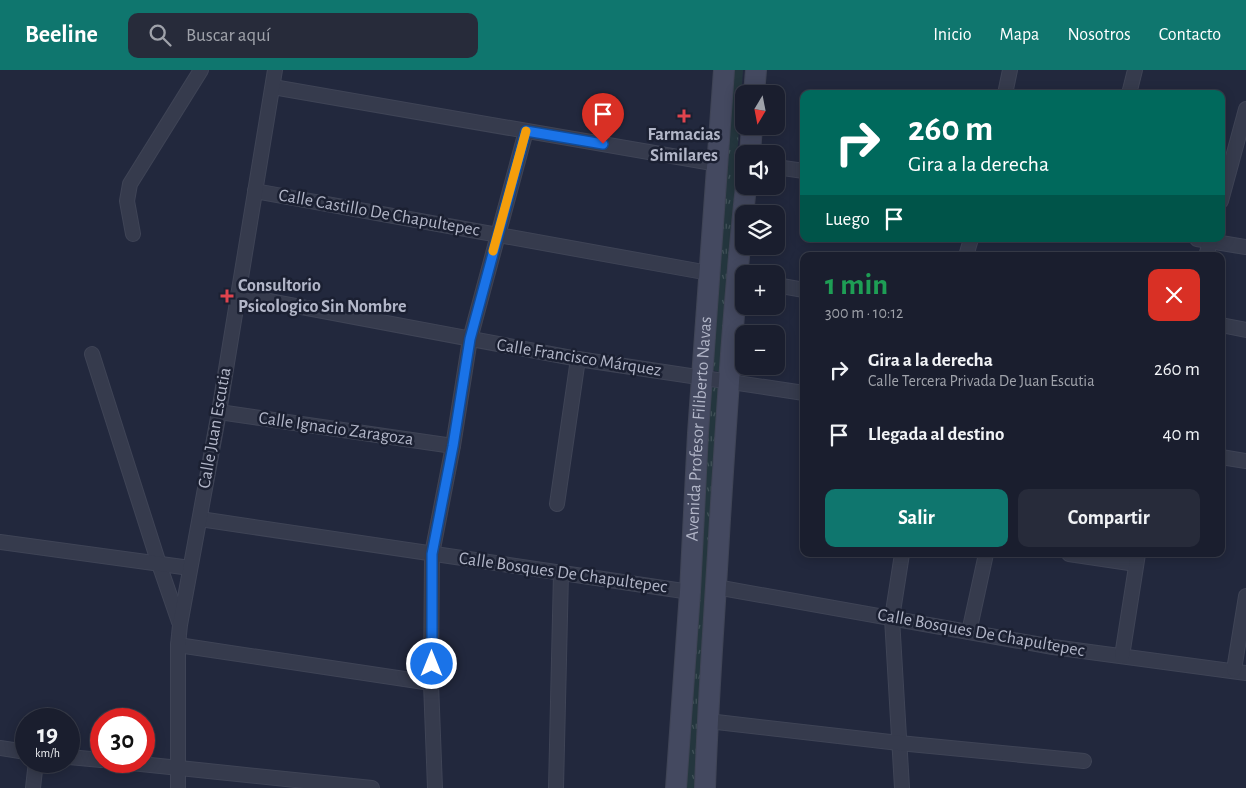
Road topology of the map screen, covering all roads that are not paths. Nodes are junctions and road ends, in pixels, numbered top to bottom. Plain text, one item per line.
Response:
1 (201, 70) edge
2 (275, 70) edge
3 (724, 70) edge
4 (756, 70) edge
5 (1010, 70) edge
6 (1135, 70) edge
7 (755, 85) edge
8 (273, 87) junction
9 (1006, 90) edge
10 (1130, 90) edge
11 (1246, 109) edge
12 (1244, 126) edge
13 (526, 131) junction
14 (718, 164) junction
15 (785, 168) edge
16 (800, 170) edge
17 (1225, 188) edge
18 (255, 191) junction
19 (745, 195) edge
20 (133, 234) dead end
21 (498, 235) junction
22 (1217, 242) edge
23 (1246, 247) edge
24 (741, 265) edge
25 (709, 273) junction
26 (785, 287) edge
27 (800, 289) edge
28 (237, 295) junction
29 (736, 315) edge
30 (1225, 327) edge
31 (1246, 330) edge
32 (470, 339) junction
33 (92, 354) dead end
34 (578, 359) junction
35 (703, 378) junction
36 (729, 382) junction
37 (800, 392) edge
38 (218, 412) junction
39 (453, 446) junction
40 (1225, 458) edge
41 (1246, 461) edge
42 (557, 504) dead end
43 (200, 518) junction
44 (0, 542) edge
45 (432, 554) junction
46 (902, 557) edge
47 (985, 557) edge
48 (1110, 557) edge
49 (1137, 559) edge
50 (159, 564) junction
51 (190, 568) junction
52 (561, 573) junction
53 (716, 587) junction
54 (690, 592) junction
55 (1246, 596) edge
56 (892, 618) junction
57 (180, 625) junction
58 (968, 632) junction
59 (178, 646) junction
60 (1122, 656) junction
61 (1240, 672) edge
62 (431, 683) junction
63 (708, 721) junction
64 (899, 743) junction
65 (0, 748) edge
66 (15, 750) edge
67 (1084, 761) dead end
68 (155, 766) edge
69 (178, 768) junction
70 (34, 773) edge
71 (32, 788) edge
72 (178, 788) edge
73 (372, 788) edge
74 (435, 788) edge
75 (556, 788) edge
76 (676, 788) edge
77 (705, 788) edge
78 (902, 788) edge

1 - 20 street
2 - 8 street, Calle Juan Escutia
3 - 14 main road, Avenida Profesor Filiberto Navas
4 - 7 main road
5 - 9 street
6 - 10 street
8 - 13 street
8 - 18 street, Calle Juan Escutia
11 - 12 street
12 - 17 street
13 - 14 street
13 - 21 street
14 - 25 main road, Avenida Profesor Filiberto Navas
15 - 16 street
18 - 21 street, Calle Castillo De Chapultepec
18 - 28 street, Calle Juan Escutia
19 - 24 main road, Avenida Profesor Filiberto Navas
21 - 25 street, Calle Castillo De Chapultepec
21 - 32 street
22 - 23 street
25 - 35 main road, Avenida Profesor Filiberto Navas
26 - 27 street
28 - 32 street, Calle Francisco Márquez
28 - 38 street, Calle Juan Escutia
29 - 36 main road, Avenida Profesor Filiberto Navas
30 - 31 street
32 - 34 street, Calle Francisco Márquez
32 - 39 street
33 - 50 street
34 - 35 street, Calle Francisco Márquez
34 - 42 street
35 - 36 street, Calle Francisco Márquez
35 - 54 main road, Avenida Profesor Filiberto Navas
36 - 37 street, Calle Francisco Márquez
36 - 53 main road, Avenida Profesor Filiberto Navas
38 - 39 street, Calle Ignacio Zaragoza
38 - 43 street, Calle Juan Escutia
39 - 45 street
40 - 41 street
43 - 45 street, Calle Bosques De Chapultepec
43 - 51 street, Calle Juan Escutia
44 - 50 street
45 - 52 street, Calle Bosques De Chapultepec
45 - 62 street
46 - 56 street
47 - 58 street
48 - 49 street
49 - 60 street
50 - 51 street
50 - 57 street
51 - 57 street, Calle Juan Escutia
52 - 54 street, Calle Bosques De Chapultepec
52 - 75 street
53 - 56 street, Calle Bosques De Chapultepec
53 - 63 main road, Avenida Profesor Filiberto Navas
54 - 76 main road, Avenida Profesor Filiberto Navas
55 - 61 street
56 - 58 street, Calle Bosques De Chapultepec
56 - 64 street
57 - 59 street, Calle Juan Escutia
58 - 60 street, Calle Bosques De Chapultepec
59 - 62 street
59 - 69 street, Calle Juan Escutia
60 - 61 street, Calle Bosques De Chapultepec
62 - 74 street
63 - 64 street
63 - 77 main road, Avenida Profesor Filiberto Navas
64 - 67 street
64 - 78 street
65 - 66 street
68 - 69 street
69 - 72 street, Calle Juan Escutia
69 - 73 street
70 - 71 street

